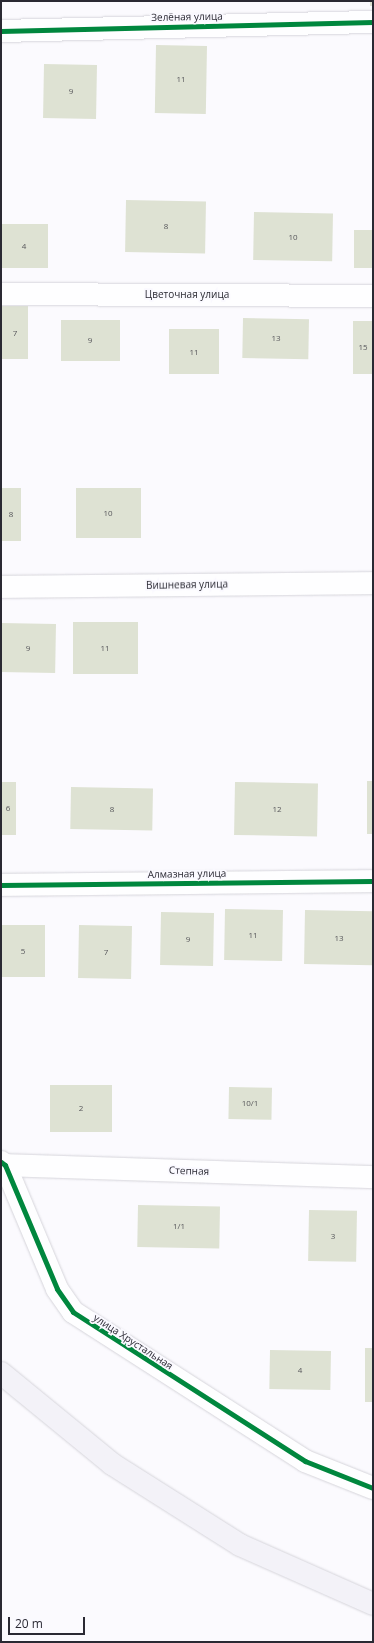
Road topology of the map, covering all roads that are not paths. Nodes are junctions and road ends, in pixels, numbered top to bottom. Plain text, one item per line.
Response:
1 (373, 22) edge
2 (1, 31) edge
3 (1, 294) edge
4 (373, 296) edge
5 (373, 583) edge
6 (1, 587) edge
7 (373, 881) edge
8 (1, 885) edge
9 (3, 1164) edge
10 (373, 1177) edge
11 (1, 1374) edge
12 (373, 1488) edge
13 (373, 1604) edge

1 - 2 street, Зелёная улица
3 - 4 street, Цветочная улица
5 - 6 street, Вишневая улица
7 - 8 street, Алмазная улица
9 - 10 street, Степная
9 - 12 street, улица Хрустальная
11 - 13 main road

